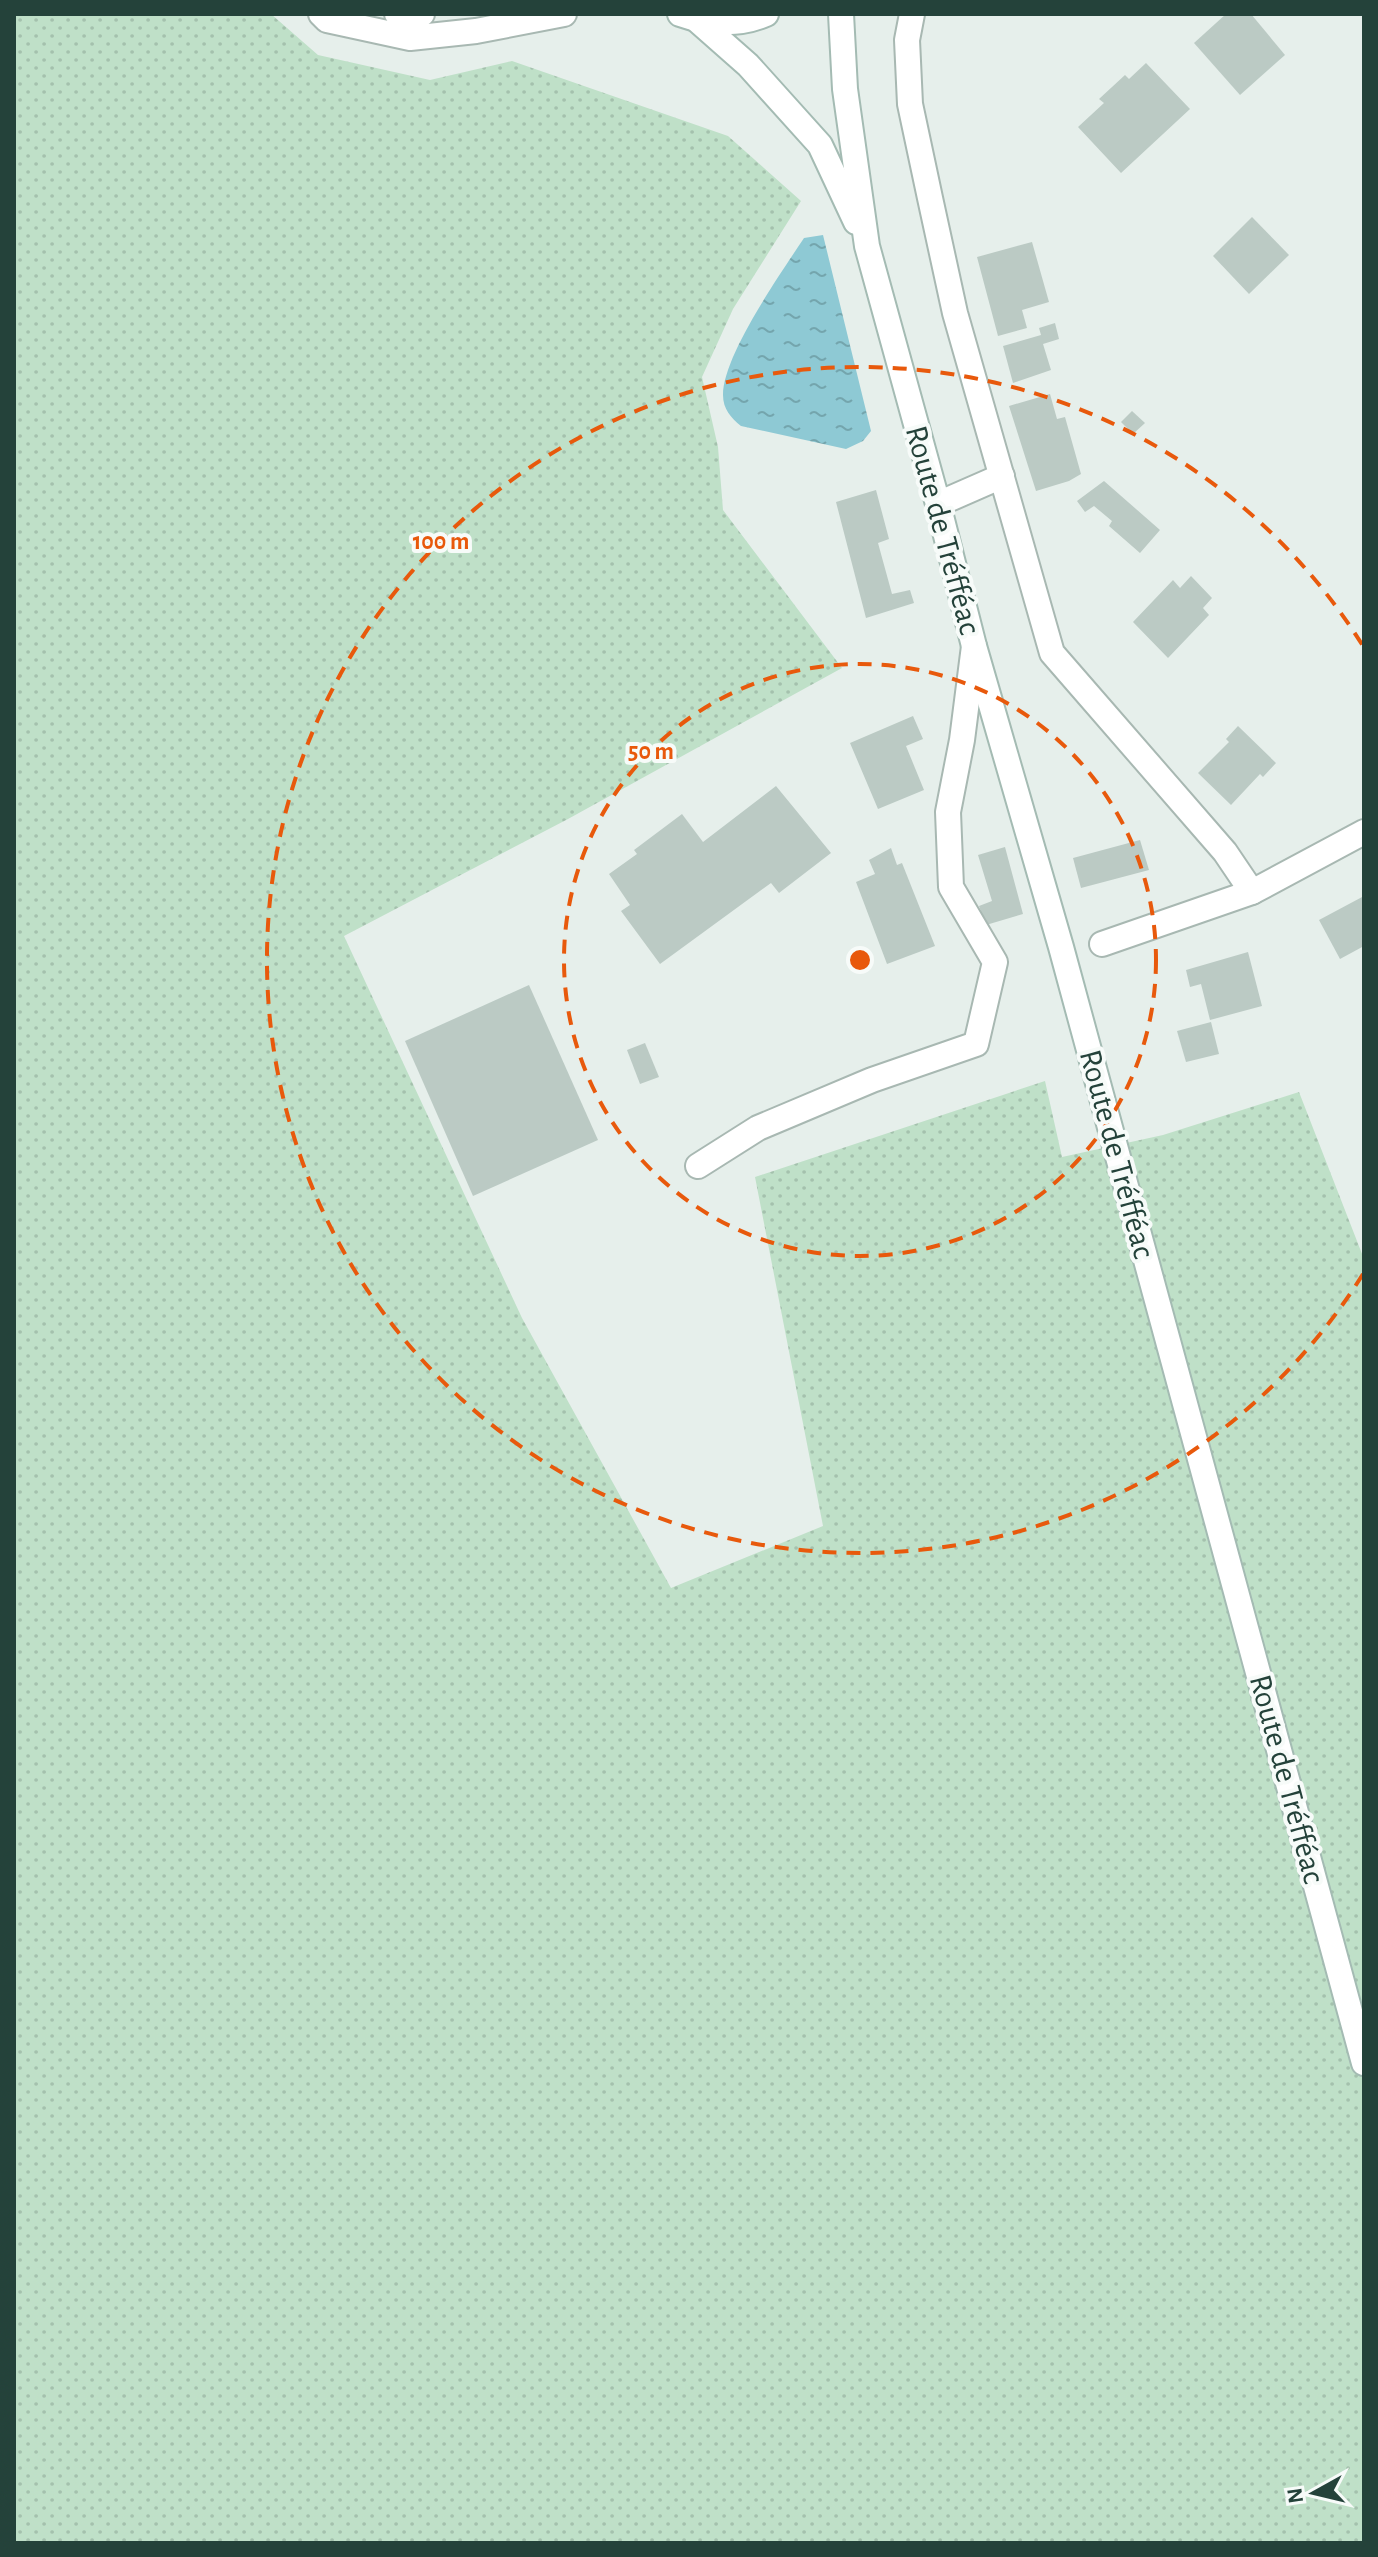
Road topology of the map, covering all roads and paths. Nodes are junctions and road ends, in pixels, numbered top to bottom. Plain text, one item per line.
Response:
1 (321, 14) edge
2 (397, 14) edge
3 (422, 14) edge
4 (564, 14) edge
5 (766, 14) edge
6 (841, 14) edge
7 (912, 14) edge
8 (688, 17) edge
9 (867, 246) junction
10 (1002, 476) junction
11 (938, 504) junction
12 (974, 646) junction
13 (1364, 832) edge
14 (1252, 892) junction
15 (1102, 944) dead end
16 (698, 1166) dead end
17 (1364, 2063) edge

1 - 4 street
2 - 3 street
5 - 8 street
6 - 9 street, Route de Tréfféac
7 - 10 street
8 - 9 street, Route de Tréfféac
9 - 11 street, Route de Tréfféac
10 - 11 street
10 - 14 street
11 - 12 street, Route de Tréfféac
12 - 16 street
12 - 17 street, Route de Tréfféac
13 - 14 street
14 - 15 street

